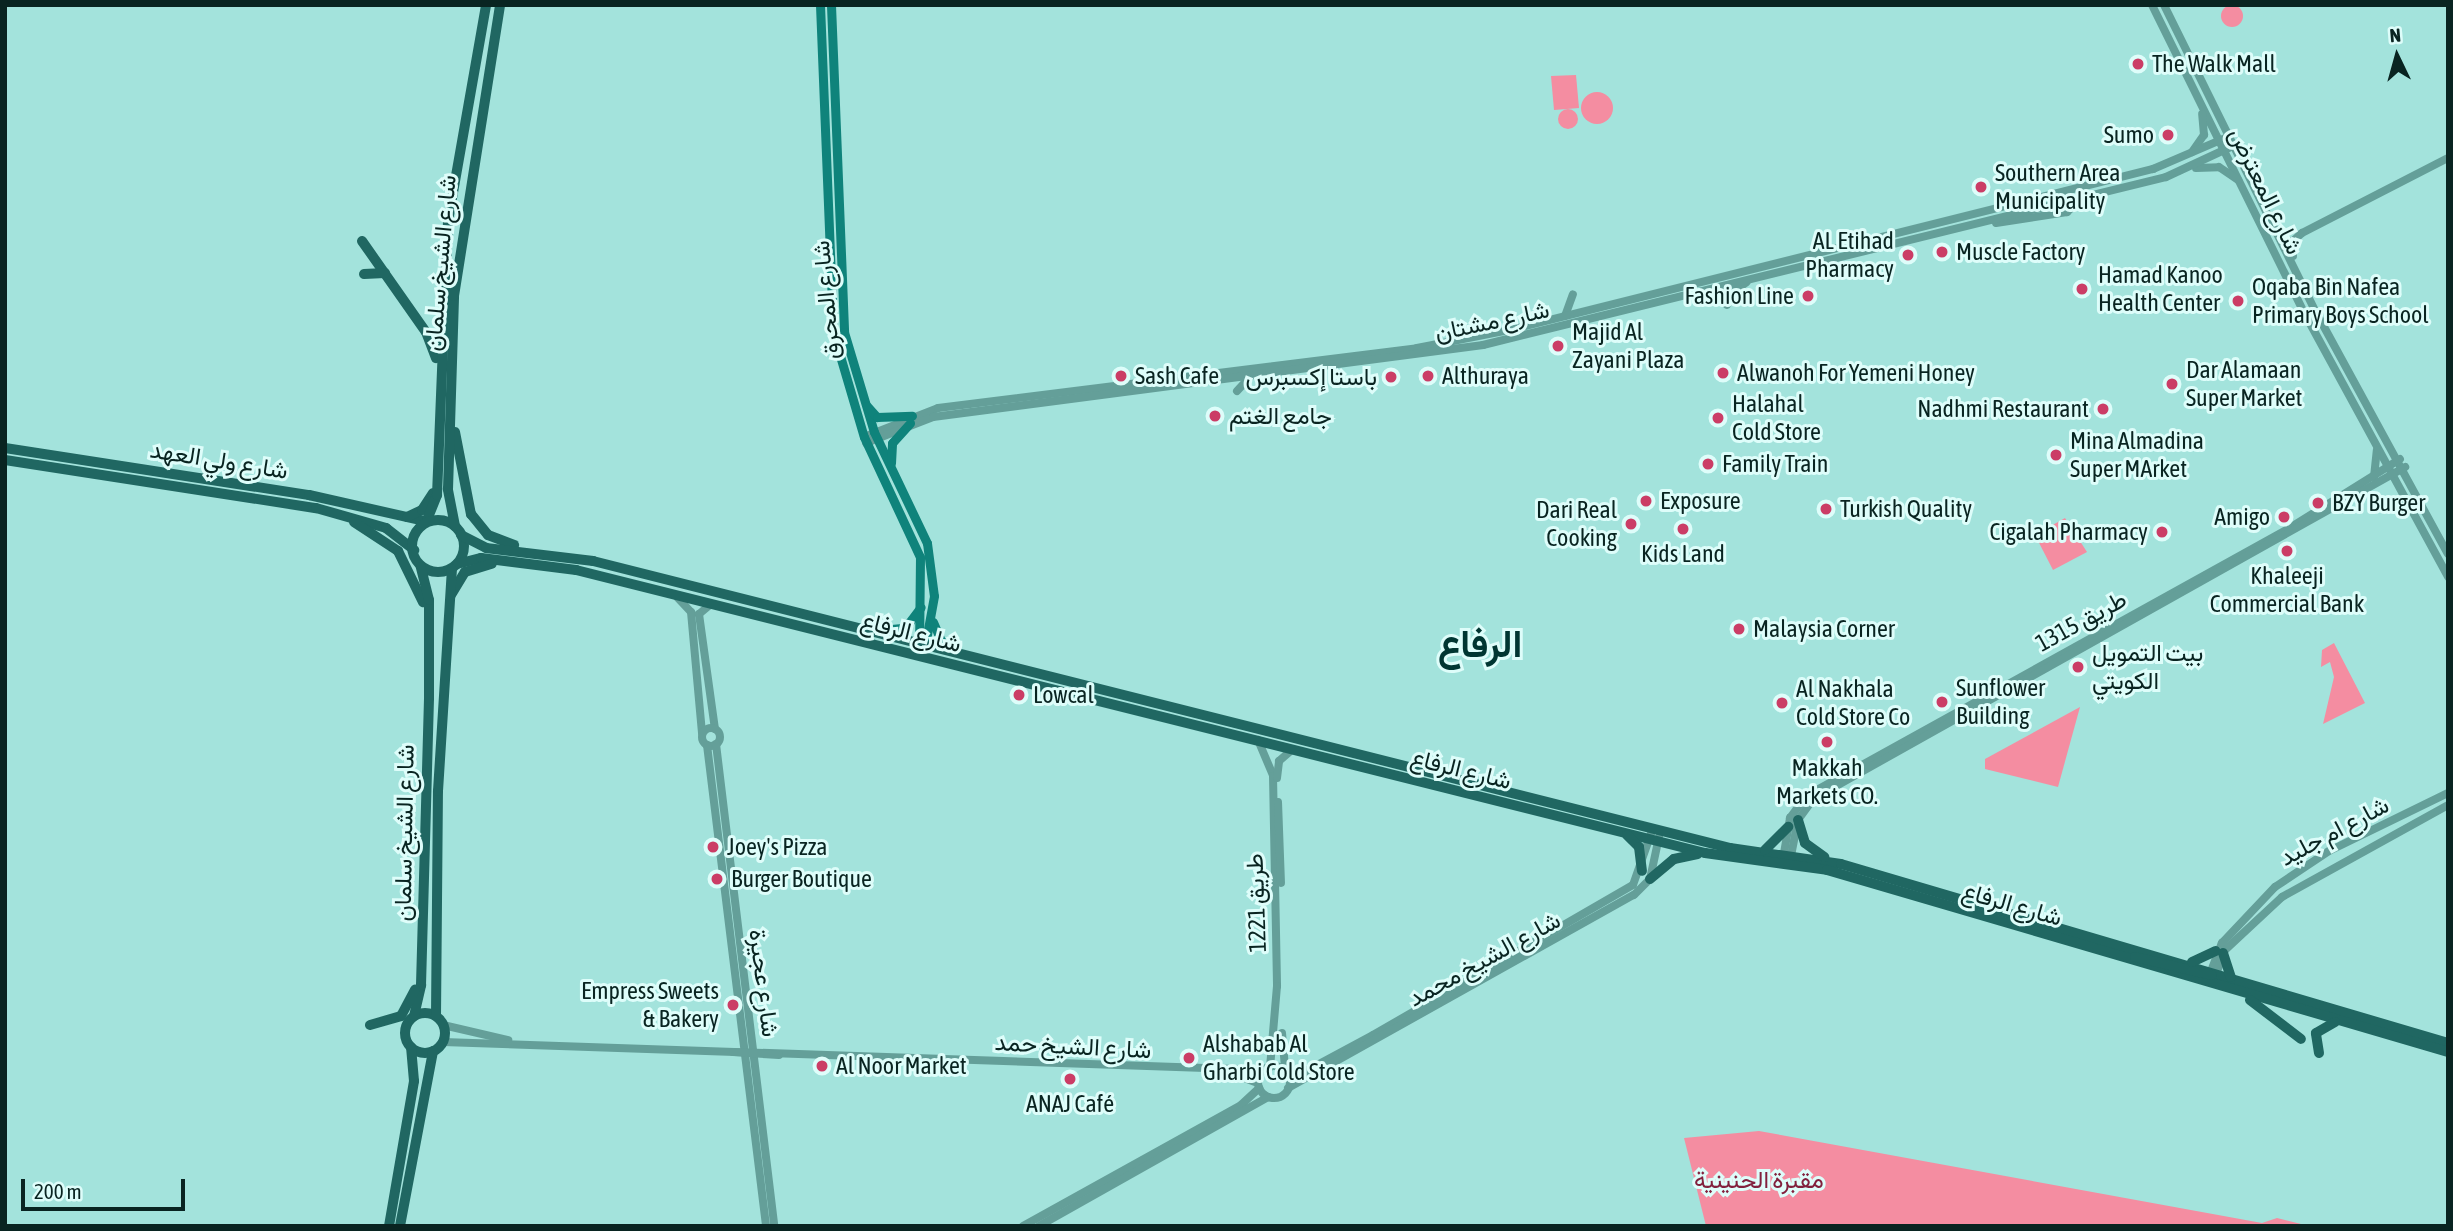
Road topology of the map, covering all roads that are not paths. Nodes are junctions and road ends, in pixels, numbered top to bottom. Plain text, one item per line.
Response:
1 (486, 5) edge
2 (500, 5) edge
3 (820, 5) edge
4 (831, 5) edge
5 (2152, 5) edge
6 (2164, 5) edge
7 (823, 58) junction
8 (834, 58) junction
9 (2192, 85) junction
10 (2232, 140) junction
11 (2222, 145) junction
12 (2186, 157) junction
13 (2448, 158) edge
14 (2189, 168) junction
15 (2244, 186) junction
16 (2266, 208) junction
17 (2302, 233) junction
18 (362, 241) dead end
19 (385, 273) junction
20 (364, 274) dead end
21 (1751, 279) junction
22 (2305, 288) junction
23 (1696, 293) junction
24 (1573, 294) dead end
25 (1565, 316) junction
26 (439, 371) junction
27 (1250, 377) junction
28 (859, 391) junction
29 (1237, 391) dead end
30 (451, 399) junction
31 (945, 411) junction
32 (911, 420) junction
33 (875, 435) junction
34 (2373, 437) junction
35 (865, 440) junction
36 (5, 448) edge
37 (5, 460) edge
38 (2403, 463) junction
39 (439, 465) junction
40 (2389, 466) junction
41 (892, 472) junction
42 (2394, 475) junction
43 (2374, 477) junction
44 (2376, 486) junction
45 (2403, 493) junction
46 (338, 514) junction
47 (393, 517) junction
48 (426, 521) junction
49 (458, 530) junction
50 (414, 550) junction
51 (534, 553) junction
52 (2448, 554) edge
53 (498, 561) junction
54 (421, 566) junction
55 (455, 566) junction
56 (2224, 569) junction
57 (2448, 577) edge
58 (671, 593) junction
59 (713, 603) junction
60 (922, 606) junction
61 (446, 608) junction
62 (932, 620) junction
63 (429, 628) junction
64 (869, 629) junction
65 (920, 649) junction
66 (963, 654) junction
67 (715, 729) junction
68 (702, 734) junction
69 (1258, 740) junction
70 (711, 744) junction
71 (1293, 749) junction
72 (1870, 765) junction
73 (2448, 793) edge
74 (2448, 805) edge
75 (1798, 820) junction
76 (1788, 827) junction
77 (1656, 829) junction
78 (1623, 832) junction
79 (1654, 840) junction
80 (1760, 852) junction
81 (1705, 853) junction
82 (1787, 859) junction
83 (1840, 864) junction
84 (1646, 875) junction
85 (2219, 952) junction
86 (2183, 961) junction
87 (422, 969) junction
88 (2211, 978) junction
89 (2238, 981) junction
90 (2241, 994) junction
91 (414, 1016) junction
92 (436, 1016) junction
93 (2344, 1023) junction
94 (370, 1025) dead end
95 (443, 1025) junction
96 (2301, 1039) dead end
97 (508, 1040) junction
98 (443, 1042) junction
99 (2448, 1043) edge
100 (411, 1047) junction
101 (433, 1051) junction
102 (749, 1051) junction
103 (2448, 1052) edge
104 (2319, 1053) dead end
105 (1267, 1068) junction
106 (1285, 1072) junction
107 (1258, 1086) junction
108 (1288, 1088) junction
109 (1268, 1097) junction
110 (389, 1226) edge
111 (400, 1226) edge
112 (766, 1226) edge
113 (775, 1226) edge
114 (1023, 1226) edge
115 (1039, 1226) edge

1 - 26 main road, شارع الشيخ سلمان
2 - 30 main road, شارع الشيخ سلمان
3 - 7 main road, شارع المحرق
4 - 8 main road, شارع المحرق
5 - 9 street, شارع المعترض
6 - 10 street, شارع المعترض
7 - 8 main road
7 - 35 main road, شارع المحرق
8 - 28 main road, شارع المحرق
9 - 11 street, شارع المعترض
9 - 12 street
10 - 11 street, شارع مشتان
10 - 16 street, شارع المعترض
11 - 12 street, شارع مشتان
11 - 14 street, شارع مشتان
11 - 15 street, شارع المعترض
12 - 25 street, شارع مشتان
13 - 17 street
14 - 15 street
14 - 21 street, شارع مشتان
15 - 34 street, شارع المعترض
16 - 17 street
16 - 22 street, شارع المعترض
17 - 22 street
18 - 19 main road
19 - 20 main road
19 - 26 main road
21 - 23 street, شارع مشتان
21 - 23 street
22 - 38 street, شارع المعترض
23 - 27 street, شارع مشتان
24 - 25 street
25 - 31 street, شارع مشتان
26 - 39 main road, شارع الشيخ سلمان
27 - 29 street
27 - 31 street, شارع مشتان
28 - 32 main road
28 - 33 main road, شارع المحرق
30 - 49 main road, شارع الشيخ سلمان
30 - 51 main road
31 - 32 street, شارع مشتان
32 - 33 street, شارع مشتان
32 - 41 main road
33 - 35 street, شارع مشتان
33 - 41 main road, شارع المحرق
34 - 40 street, شارع المعترض
34 - 43 street
35 - 60 main road, شارع المحرق
36 - 47 main road, شارع ولي العهد
37 - 46 main road, شارع ولي العهد
38 - 40 street, طريق 1315
38 - 42 street, طريق 1315
38 - 52 street, شارع المعترض
39 - 47 main road
39 - 48 main road, شارع الشيخ سلمان
40 - 42 street, شارع المعترض
40 - 43 street, طريق 1315
41 - 62 main road, شارع المحرق
42 - 44 street, طريق 1315
42 - 45 street, شارع المعترض
43 - 56 street, طريق 1315
44 - 45 street
44 - 56 street, طريق 1315
45 - 57 street, شارع المعترض
46 - 50 main road, شارع ولي العهد
46 - 63 main road
47 - 48 main road, شارع ولي العهد
48 - 49 main road
48 - 50 main road
49 - 51 main road, شارع الرفاع
49 - 55 main road
50 - 54 main road
51 - 64 main road, شارع الرفاع
53 - 55 main road, شارع الرفاع
53 - 58 main road, شارع الرفاع
53 - 61 main road
54 - 55 main road
54 - 63 main road, شارع الشيخ سلمان
55 - 61 main road, شارع الشيخ سلمان
56 - 72 street, طريق 1315
58 - 59 main road, شارع الرفاع
58 - 68 street
59 - 65 main road, شارع الرفاع
59 - 67 street
60 - 64 main road
60 - 65 main road, شارع المحرق
61 - 92 main road, شارع الشيخ سلمان
62 - 65 main road, شارع المحرق
62 - 66 main road
63 - 87 main road, شارع الشيخ سلمان
64 - 65 main road, شارع الرفاع
65 - 66 main road, شارع الرفاع
65 - 69 main road, شارع الرفاع
66 - 77 main road, شارع الرفاع
67 - 68 street
67 - 70 street
68 - 70 street
69 - 71 main road, شارع الرفاع
69 - 105 street, طريق 1221
70 - 102 street, شارع عجيرة
71 - 78 main road, شارع الرفاع
71 - 106 street, طريق 1221
72 - 75 street, طريق 1315
72 - 76 street, طريق 1315
73 - 85 street, شارع ام جليد
74 - 85 street, شارع ام جليد
75 - 82 street
75 - 83 main road
76 - 80 main road
76 - 82 street, طريق 1315
77 - 79 street
77 - 80 main road, شارع الرفاع
78 - 79 main road, شارع الرفاع
78 - 84 main road
79 - 81 main road, شارع الرفاع
79 - 84 street
80 - 82 main road, شارع الرفاع
81 - 82 main road, شارع الرفاع
81 - 84 main road
82 - 83 main road, شارع الرفاع
82 - 88 main road, شارع الرفاع
83 - 86 main road, شارع الرفاع
84 - 106 street, شارع الشيخ محمد
84 - 108 street, شارع الشيخ محمد
85 - 86 main road
85 - 88 street, شارع ام جليد
85 - 89 main road
86 - 88 main road, شارع الرفاع
87 - 91 main road, شارع الشيخ سلمان
87 - 94 main road
88 - 89 main road, شارع الرفاع
88 - 90 main road, شارع الرفاع
89 - 99 main road, شارع الرفاع
90 - 93 main road, شارع الرفاع
90 - 96 main road
91 - 92 main road
91 - 100 main road
92 - 95 main road
93 - 103 main road, شارع الرفاع
93 - 104 main road
95 - 97 street, شارع الشيخ حمد
95 - 98 main road
97 - 98 street, شارع الشيخ حمد
97 - 102 street, شارع الشيخ حمد
98 - 101 main road
100 - 101 main road
100 - 110 main road
101 - 111 main road
102 - 105 street, شارع الشيخ حمد
102 - 107 street, شارع الشيخ حمد
102 - 112 street, شارع عجيرة
102 - 113 street, شارع عجيرة
105 - 106 street, شارع الشيخ حمد
105 - 107 street, طريق 1221
106 - 108 street, طريق 1221
107 - 109 street
107 - 114 street
108 - 109 street, شارع الشيخ محمد
109 - 115 street

